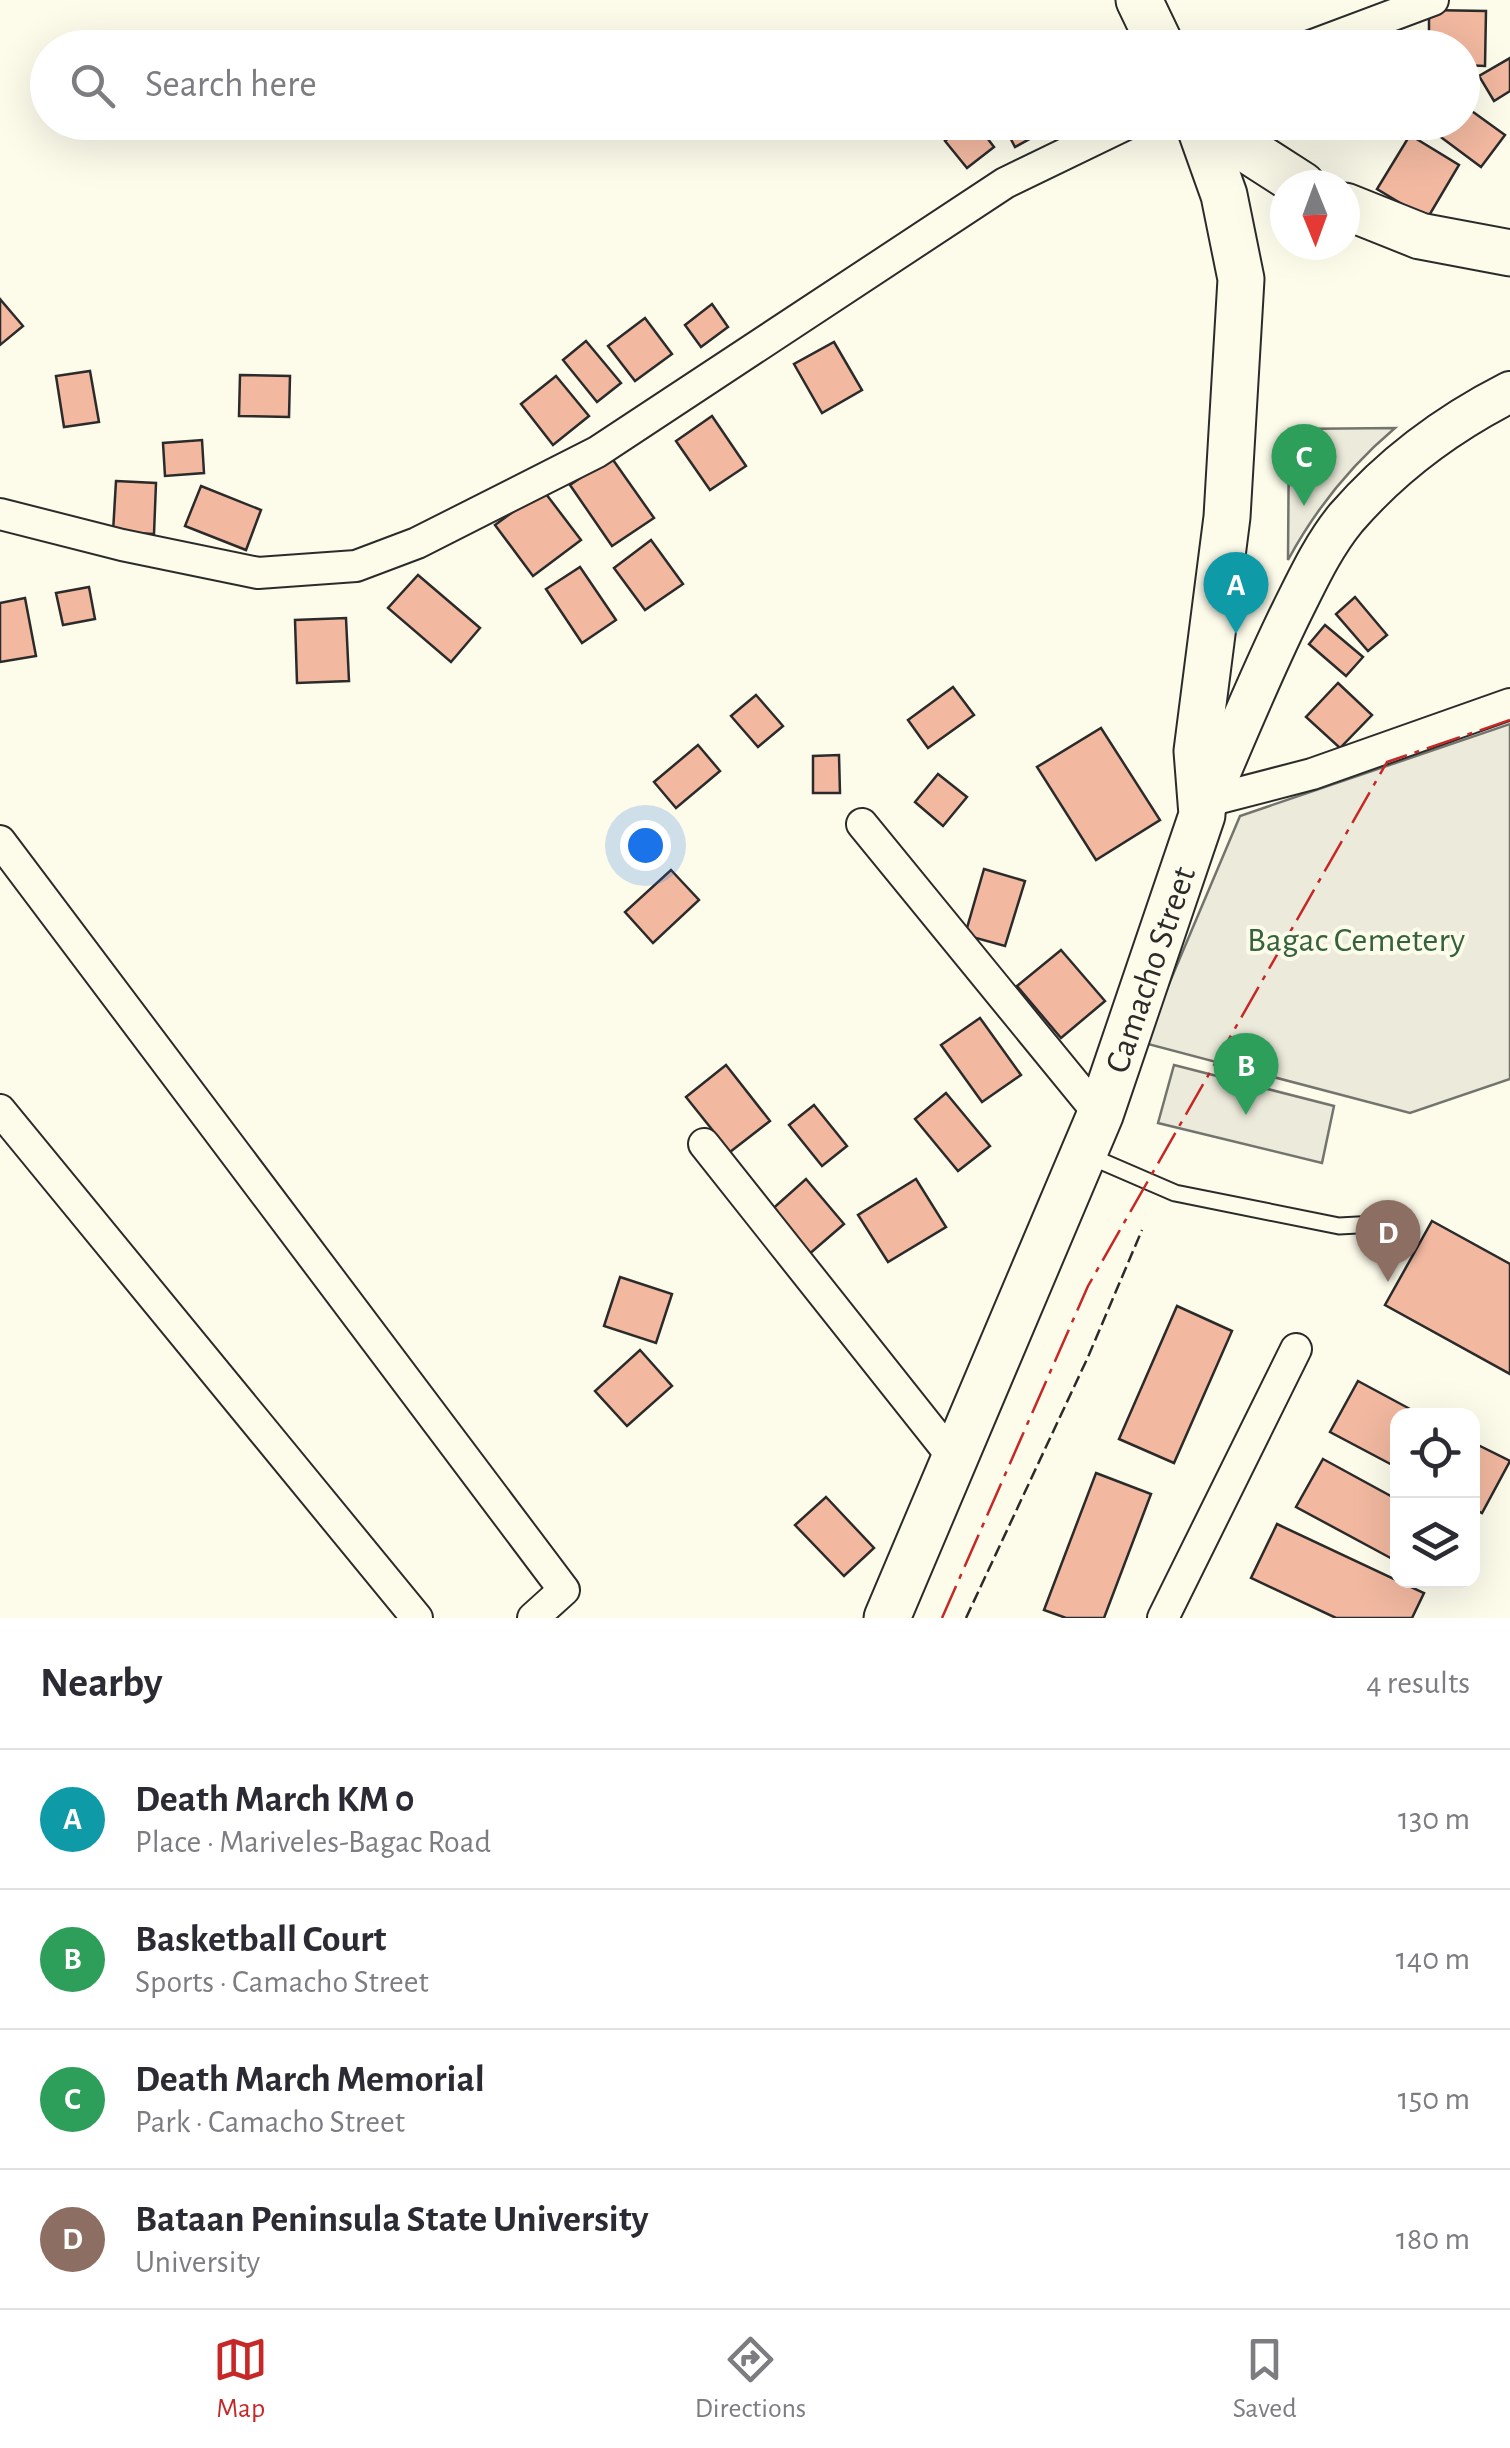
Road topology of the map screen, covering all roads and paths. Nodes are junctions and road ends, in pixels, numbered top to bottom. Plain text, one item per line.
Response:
1 (1138, 0) edge
2 (1433, 0) edge
3 (1153, 30) edge
4 (1353, 30) edge
5 (1094, 140) edge
6 (1208, 140) edge
7 (1231, 140) edge
8 (1278, 170) edge
9 (1360, 212) edge
10 (1510, 254) edge
11 (1510, 392) edge
12 (0, 514) edge
13 (1510, 704) edge
14 (1204, 808) junction
15 (862, 824) dead end
16 (0, 841) edge
17 (0, 1110) edge
18 (1092, 1134) junction
19 (704, 1144) dead end
20 (1395, 1223) dead end
21 (1296, 1349) dead end
22 (956, 1460) junction
23 (417, 1618) edge
24 (533, 1618) edge
25 (887, 1618) edge
26 (1164, 1618) edge

1 - 3 main road
2 - 4 street
5 - 12 street
6 - 14 main road
7 - 8 main road
9 - 10 main road
11 - 14 street, Camacho Street
13 - 14 street
14 - 18 main road, Camacho Street
15 - 18 street
16 - 24 street
17 - 23 street
18 - 20 lane
18 - 22 main road, Camacho Street
19 - 22 street
21 - 26 street
22 - 25 main road, Camacho Street

